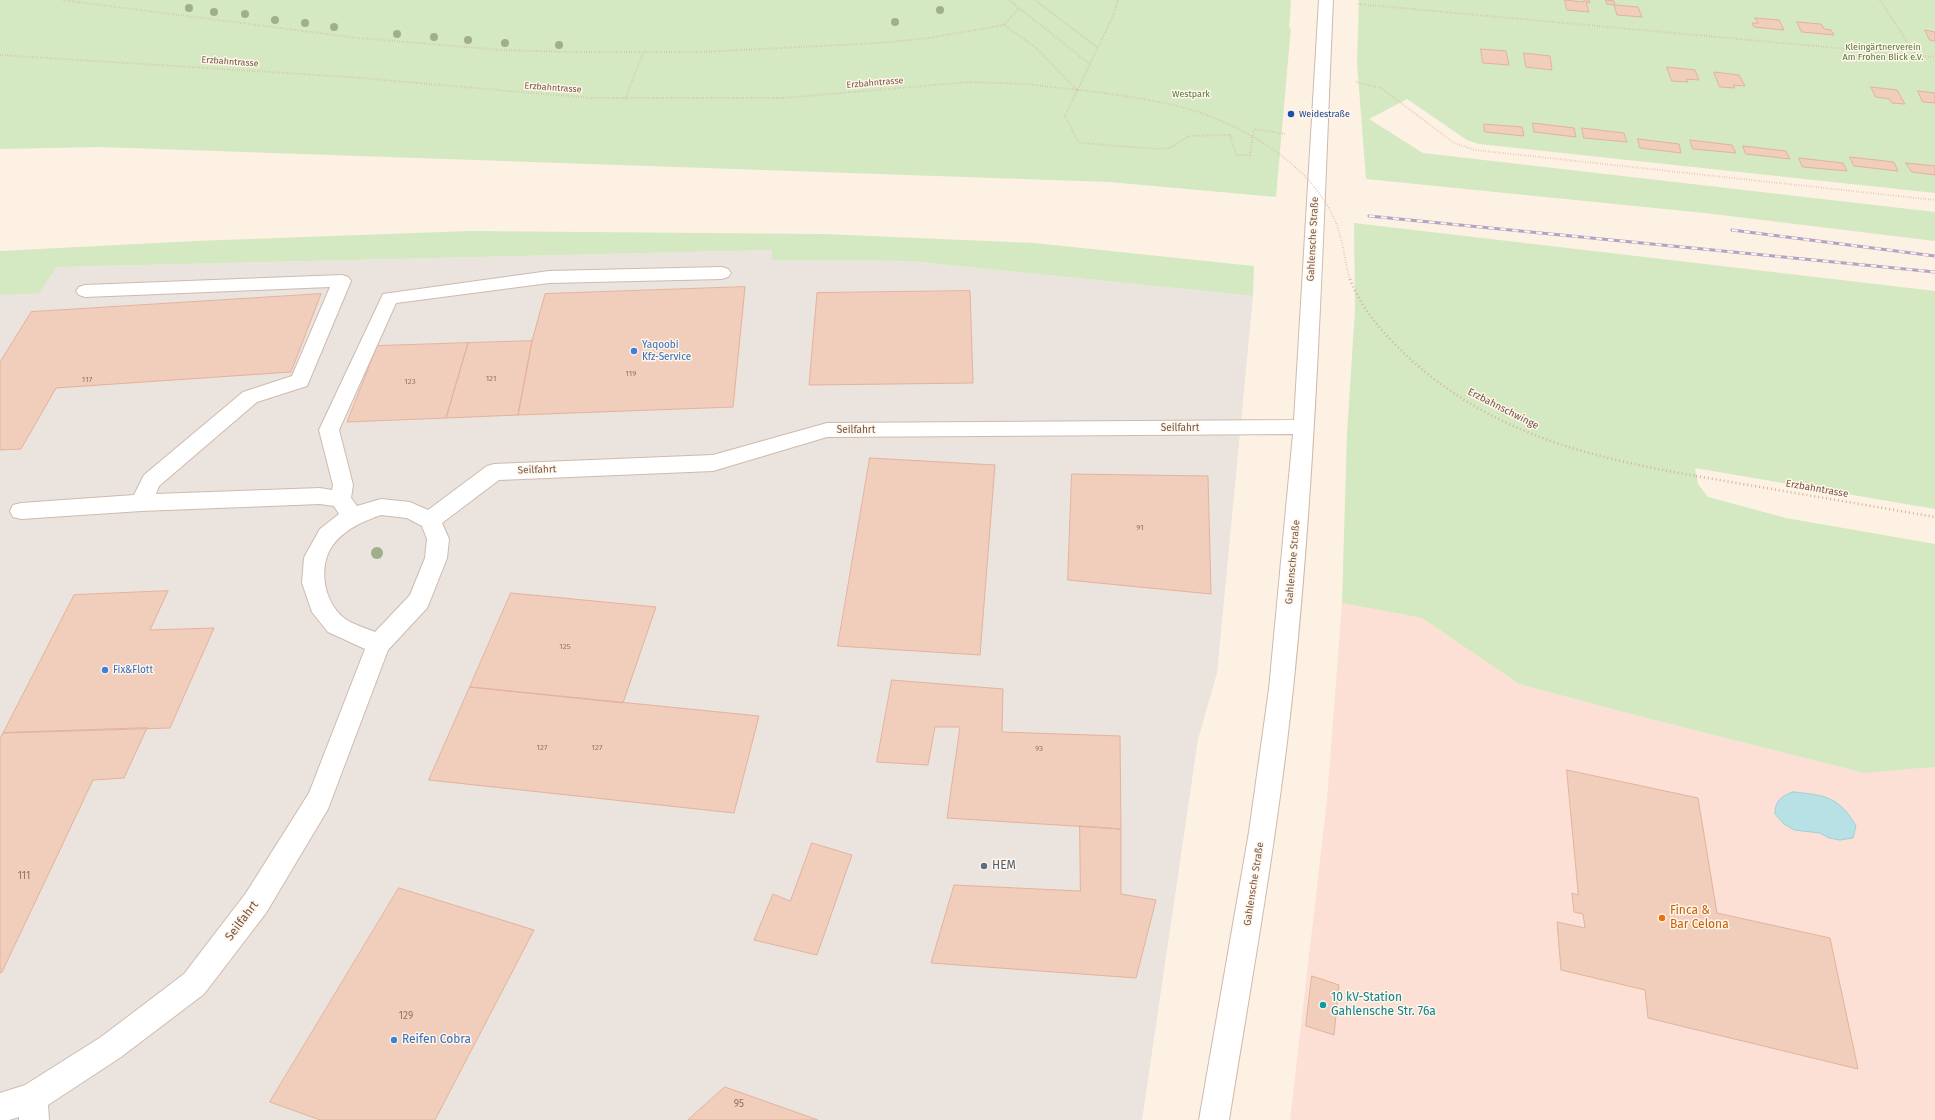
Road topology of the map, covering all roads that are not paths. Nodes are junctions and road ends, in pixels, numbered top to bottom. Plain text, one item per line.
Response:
1 (1326, 0) edge
2 (722, 272) dead end
3 (85, 291) dead end
4 (1303, 427) junction
5 (141, 503) junction
6 (346, 508) junction
7 (21, 511) dead end
8 (430, 520) junction
9 (378, 644) junction
10 (0, 1108) edge
11 (33, 1109) edge
12 (1214, 1120) edge

1 - 4 street, Gahlensche Straße
2 - 6 street
3 - 5 street
4 - 8 street, Seilfahrt
4 - 12 street, Gahlensche Straße
5 - 6 street
5 - 7 street
6 - 8 street
6 - 9 street
8 - 9 street, Seilfahrt
9 - 11 street, Seilfahrt
10 - 11 street, Seilfahrt

